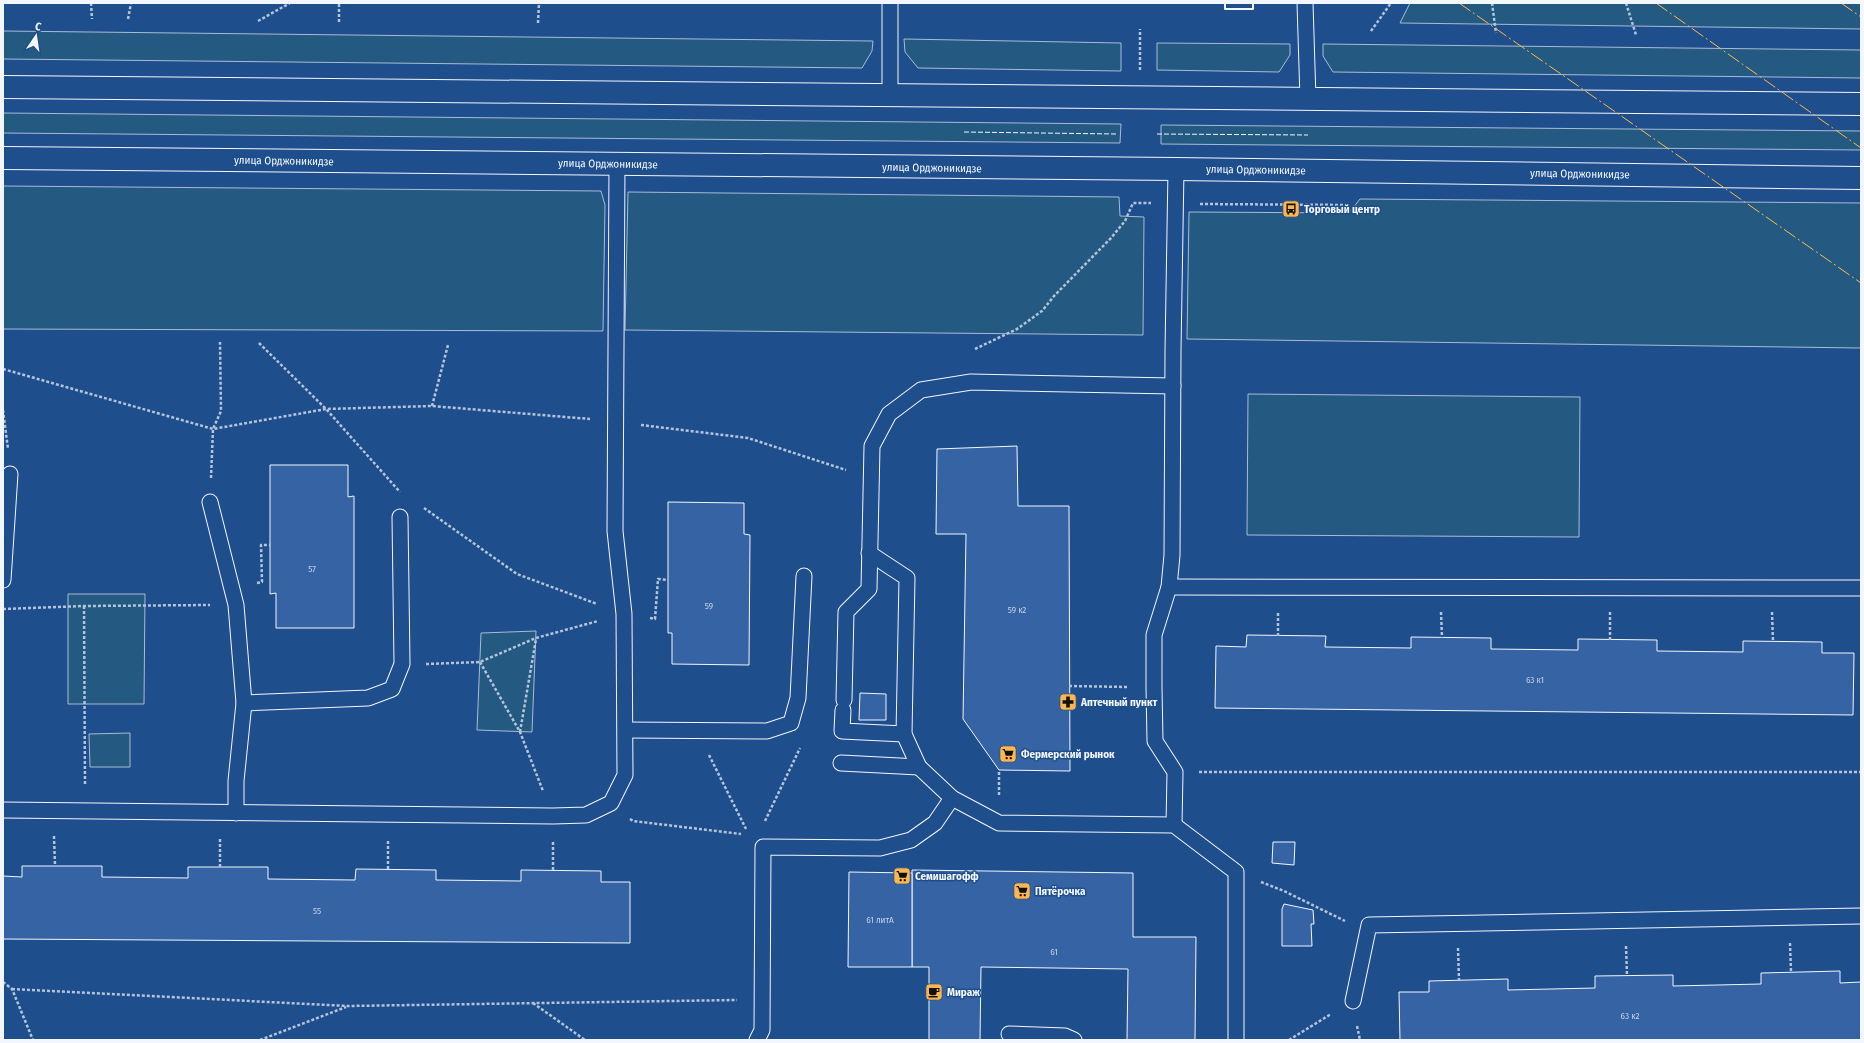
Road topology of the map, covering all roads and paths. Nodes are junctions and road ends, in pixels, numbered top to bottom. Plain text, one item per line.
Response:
1 (91, 3) edge
2 (131, 3) edge
3 (290, 3) edge
4 (339, 3) edge
5 (539, 3) edge
6 (890, 3) edge
7 (1305, 3) edge
8 (1391, 3) edge
9 (1492, 3) edge
10 (1626, 3) edge
11 (92, 18) dead end
12 (128, 19) dead end
13 (258, 21) dead end
14 (339, 22) dead end
15 (538, 23) dead end
16 (1140, 29) dead end
17 (1371, 31) dead end
18 (1496, 33) dead end
19 (1636, 35) dead end
20 (1140, 70) dead end
21 (3, 87) edge
22 (890, 95) junction
23 (1308, 100) junction
24 (1861, 104) edge
25 (3, 158) edge
26 (617, 164) junction
27 (1176, 169) junction
28 (1861, 178) edge
29 (1175, 203) junction
30 (1349, 205) dead end
31 (220, 342) dead end
32 (259, 343) dead end
33 (448, 345) dead end
34 (975, 349) dead end
35 (3, 369) edge
36 (1172, 386) junction
37 (432, 406) junction
38 (326, 409) junction
39 (3, 410) edge
40 (616, 422) junction
41 (213, 429) junction
42 (10, 474) joint
43 (870, 478) junction
44 (400, 490) junction
45 (406, 494) dead end
46 (210, 502) joint
47 (418, 503) dead end
48 (400, 517) joint
49 (270, 545) dead end
50 (869, 553) junction
51 (804, 576) dead end
52 (3, 580) edge
53 (668, 580) dead end
54 (262, 582) dead end
55 (1169, 587) junction
56 (1861, 588) edge
57 (236, 605) junction
58 (84, 606) junction
59 (3, 609) edge
60 (624, 614) junction
61 (655, 619) dead end
62 (536, 638) junction
63 (480, 662) junction
64 (402, 664) junction
65 (1069, 686) dead end
66 (1154, 687) junction
67 (244, 703) junction
68 (626, 730) junction
69 (697, 731) junction
70 (520, 732) junction
71 (904, 734) junction
72 (800, 747) dead end
73 (841, 763) dead end
74 (919, 766) junction
75 (1175, 772) junction
76 (1861, 772) edge
77 (952, 798) junction
78 (611, 804) junction
79 (3, 810) edge
80 (54, 811) junction
81 (84, 811) junction
82 (236, 813) junction
83 (388, 814) junction
84 (553, 816) junction
85 (1174, 825) junction
86 (763, 847) junction
87 (55, 866) dead end
88 (388, 869) dead end
89 (553, 871) dead end
90 (1236, 872) junction
91 (1861, 916) edge
92 (1624, 921) junction
93 (1457, 924) junction
94 (1370, 925) junction
95 (1627, 976) dead end
96 (1459, 980) dead end
97 (3, 982) edge
98 (12, 989) junction
99 (762, 999) junction
100 (1353, 1001) joint
101 (532, 1003) junction
102 (348, 1006) junction
103 (1009, 1034) dead end
104 (33, 1040) edge
105 (260, 1040) edge
106 (585, 1040) edge
107 (758, 1040) edge
108 (1074, 1040) edge
109 (1236, 1040) edge
110 (1289, 1040) edge

1 - 11 path
2 - 12 path
3 - 13 path
4 - 14 path
5 - 15 path
6 - 22 lane
7 - 23 lane
8 - 17 path
9 - 18 path
10 - 19 path
16 - 20 path
21 - 22 street
22 - 23 street
23 - 24 street
25 - 26 street, улица Орджоникидзе
26 - 27 street, улица Орджоникидзе
26 - 40 lane
27 - 28 street, улица Орджоникидзе
27 - 29 lane
29 - 30 path
29 - 34 path
29 - 36 lane
31 - 41 path
32 - 38 path
33 - 37 path
35 - 41 path
36 - 43 lane
36 - 55 lane
37 - 38 path
37 - 40 path
38 - 41 path
38 - 44 path
39 - 42 path
40 - 43 path
40 - 60 lane
41 - 46 path
42 - 52 lane
43 - 50 lane
44 - 45 path
44 - 48 path
46 - 57 lane
47 - 60 path
48 - 64 lane
49 - 54 path
50 - 71 lane
50 - 71 lane
51 - 69 lane
53 - 61 path
55 - 56 lane
55 - 66 lane
57 - 58 path
57 - 67 lane
58 - 59 path
58 - 81 path
60 - 62 path
60 - 68 lane
62 - 63 path
62 - 70 path
63 - 64 path
63 - 70 path
64 - 67 lane
65 - 66 path
66 - 75 lane
67 - 82 lane
68 - 69 lane
68 - 78 lane
69 - 78 path
70 - 84 path
71 - 74 lane
72 - 86 path
73 - 74 lane
74 - 77 lane
75 - 76 path
75 - 85 lane
77 - 85 lane
77 - 86 lane
78 - 84 lane
79 - 80 lane
80 - 81 lane
80 - 87 path
81 - 82 lane
82 - 83 lane
83 - 84 lane
83 - 88 path
84 - 89 path
85 - 90 lane
86 - 99 lane
90 - 94 path
90 - 109 lane
91 - 92 lane
92 - 93 lane
92 - 95 path
93 - 94 lane
93 - 96 path
94 - 100 lane
97 - 98 path
98 - 102 path
98 - 104 path
99 - 101 path
99 - 107 lane
100 - 110 path
101 - 102 path
101 - 106 path
102 - 105 path
103 - 108 lane

